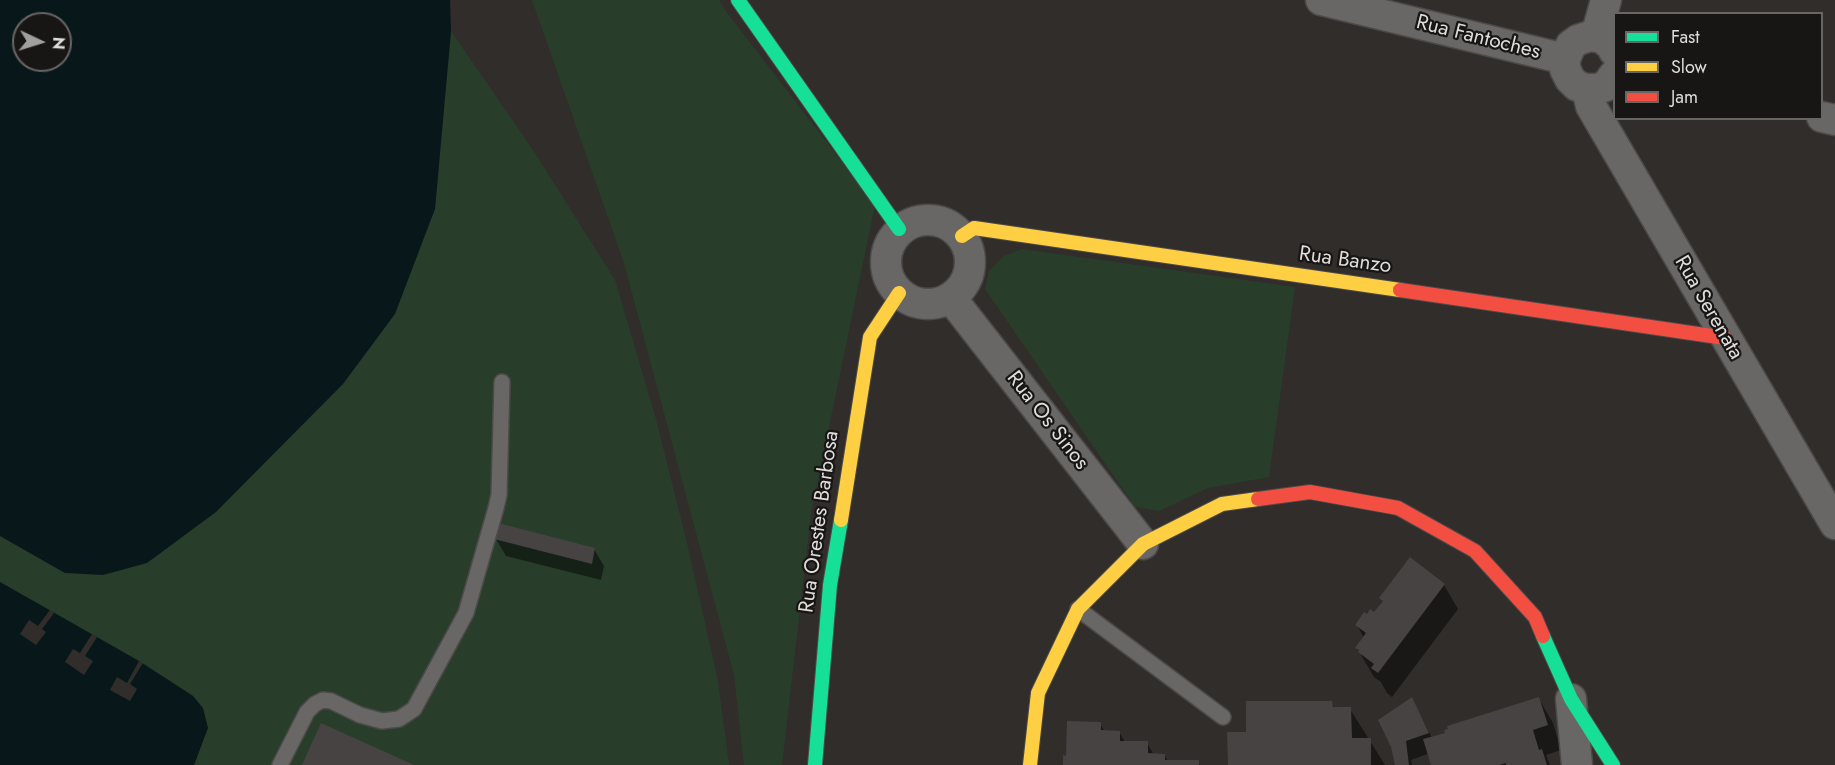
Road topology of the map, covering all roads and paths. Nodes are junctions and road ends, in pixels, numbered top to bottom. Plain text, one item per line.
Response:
1 (738, 0) edge
2 (1321, 0) edge
3 (1606, 0) edge
4 (1605, 43) edge
5 (1565, 59) junction
6 (1613, 76) edge
7 (1587, 89) junction
8 (899, 229) junction
9 (962, 236) junction
10 (899, 293) junction
11 (951, 298) junction
12 (1725, 338) junction
13 (502, 382) dead end
14 (1835, 524) edge
15 (1143, 544) junction
16 (1077, 609) junction
17 (1571, 699) junction
18 (1223, 717) dead end
19 (280, 765) edge
20 (815, 765) edge
21 (1030, 765) edge
22 (1577, 765) edge
23 (1613, 765) edge

1 - 8 street
2 - 5 street, Rua Fantoches
3 - 4 street
4 - 5 street
5 - 7 street
6 - 7 street
7 - 12 street, Rua Serenata
8 - 9 street
8 - 10 street
9 - 11 street
9 - 12 street, Rua Banzo
10 - 11 street
10 - 20 street, Rua Orestes Barbosa
11 - 15 street, Rua Os Sinos
12 - 14 street, Rua Serenata
13 - 19 lane
15 - 16 street
15 - 17 street
16 - 18 lane
16 - 21 street
17 - 22 street
17 - 23 street

